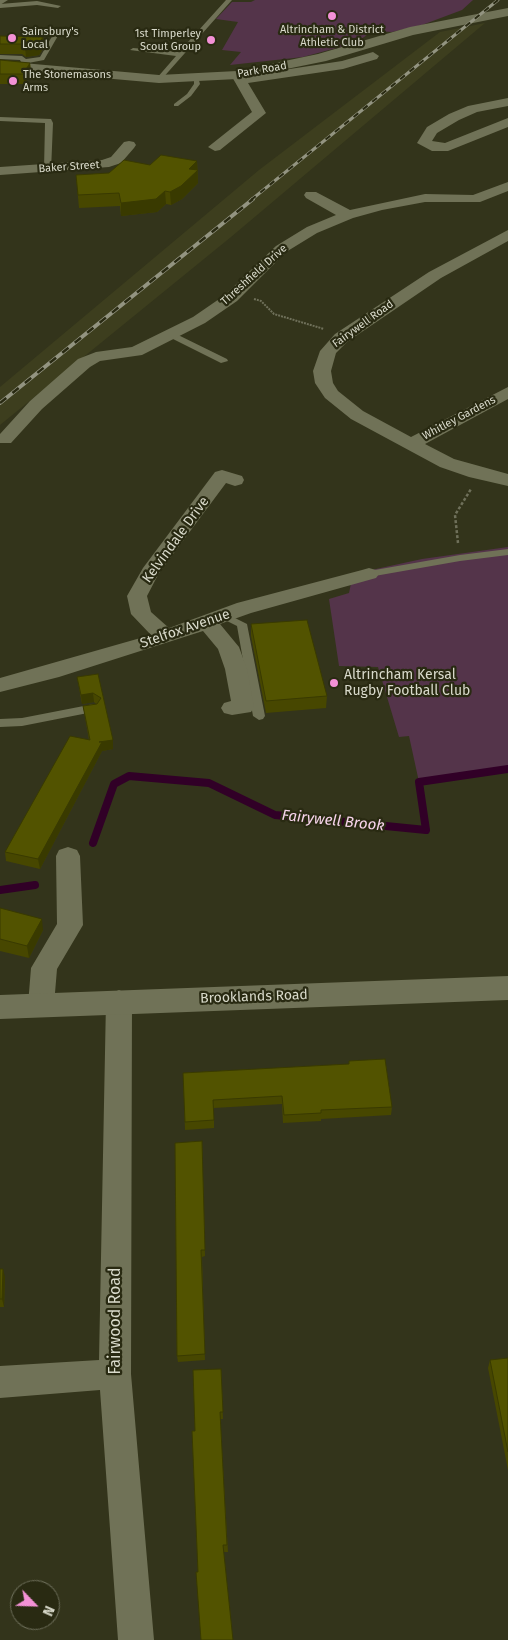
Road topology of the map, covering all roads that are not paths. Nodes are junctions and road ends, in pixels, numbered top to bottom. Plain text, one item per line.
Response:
1 (229, 0) edge
2 (40, 2) edge
3 (0, 6) edge
4 (58, 6) dead end
5 (508, 12) edge
6 (56, 34) dead end
7 (133, 50) dead end
8 (180, 54) junction
9 (373, 56) dead end
10 (9, 64) edge
11 (196, 78) junction
12 (238, 78) junction
13 (159, 79) junction
14 (508, 102) edge
15 (176, 104) dead end
16 (0, 119) edge
17 (508, 122) edge
18 (130, 145) dead end
19 (215, 147) dead end
20 (48, 169) junction
21 (0, 172) edge
22 (508, 186) edge
23 (323, 196) dead end
24 (348, 215) junction
25 (508, 235) edge
26 (170, 334) junction
27 (224, 361) dead end
28 (508, 392) edge
29 (31, 433) dead end
30 (411, 444) junction
31 (235, 480) dead end
32 (508, 480) edge
33 (508, 552) edge
34 (369, 574) joint
35 (215, 618) junction
36 (166, 637) junction
37 (0, 685) edge
38 (94, 708) edge
39 (232, 708) dead end
40 (259, 716) dead end
41 (0, 723) edge
42 (68, 856) dead end
43 (508, 988) edge
44 (119, 1001) junction
45 (40, 1005) junction
46 (0, 1007) edge
47 (115, 1374) junction
48 (0, 1382) edge
49 (136, 1640) edge

1 - 8 lane
2 - 3 lane
2 - 4 lane
5 - 12 main road, Park Road
6 - 10 lane
7 - 8 lane
8 - 13 lane
9 - 12 street, Park Road
10 - 13 main road, Park Road
11 - 12 main road, Park Road
11 - 13 main road, Park Road
11 - 15 lane
12 - 19 street
14 - 17 street
16 - 20 lane
18 - 20 street, Baker Street
20 - 21 street, Baker Street
22 - 24 street, Threshfield Drive
23 - 24 street
24 - 26 street, Threshfield Drive
25 - 30 street, Fairywell Road
26 - 27 lane
26 - 29 street, Threshfield Drive
28 - 30 street, Whitley Gardens
30 - 32 street, Fairywell Road
31 - 36 street, Kelvindale Drive
33 - 34 lane
34 - 35 street, Stelfox Avenue
35 - 36 street, Stelfox Avenue
35 - 39 street
35 - 40 lane
36 - 37 street, Stelfox Avenue
38 - 41 lane
42 - 45 street
43 - 44 main road, Brooklands Road
44 - 45 main road, Brooklands Road
44 - 47 street, Fairwood Road
45 - 46 main road, Brooklands Road
47 - 48 street
47 - 49 street, Fairwood Road

